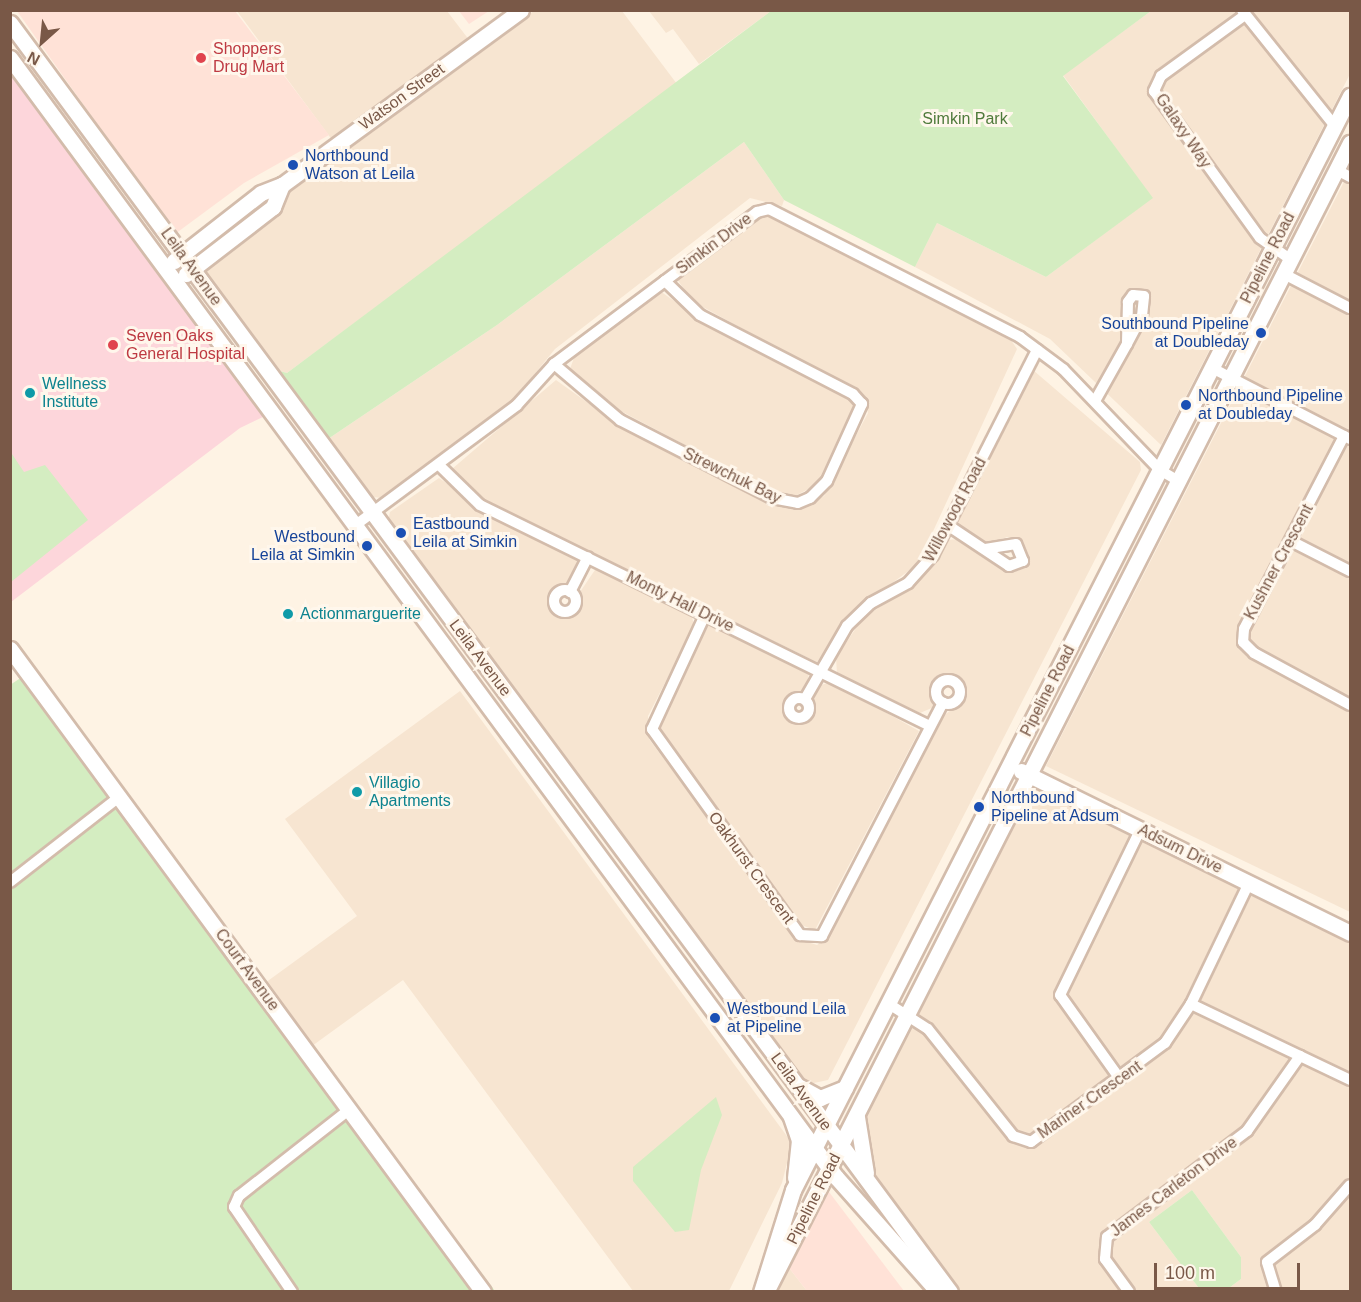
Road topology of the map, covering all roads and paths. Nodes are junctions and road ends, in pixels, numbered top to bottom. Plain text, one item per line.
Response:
1 (521, 10) edge
2 (1244, 13) edge
3 (10, 24) edge
4 (10, 58) edge
5 (1350, 96) edge
6 (1335, 126) junction
7 (1350, 143) edge
8 (1344, 173) edge
9 (282, 185) junction
10 (1272, 250) junction
11 (181, 254) junction
12 (1291, 260) junction
13 (192, 269) junction
14 (1284, 274) junction
15 (172, 276) junction
16 (665, 281) junction
17 (1350, 308) edge
18 (1127, 345) dead end
19 (1037, 350) junction
20 (554, 364) junction
21 (1212, 368) junction
22 (1232, 376) junction
23 (1095, 401) junction
24 (1347, 437) edge
25 (440, 465) junction
26 (1160, 470) junction
27 (1178, 481) junction
28 (372, 514) junction
29 (357, 524) junction
30 (949, 526) junction
31 (1291, 540) junction
32 (985, 549) dead end
33 (588, 557) junction
34 (1350, 571) edge
35 (570, 592) dead end
36 (705, 615) junction
37 (10, 649) edge
38 (820, 671) junction
39 (805, 699) dead end
40 (943, 703) dead end
41 (1350, 705) edge
42 (930, 726) junction
43 (1010, 766) junction
44 (1028, 775) junction
45 (119, 797) junction
46 (1140, 830) junction
47 (10, 882) edge
48 (1249, 883) junction
49 (1350, 933) edge
50 (889, 1004) junction
51 (1191, 1004) junction
52 (908, 1014) junction
53 (1300, 1056) junction
54 (1120, 1079) junction
55 (1350, 1080) edge
56 (794, 1083) junction
57 (847, 1086) junction
58 (788, 1106) junction
59 (350, 1109) junction
60 (857, 1114) junction
61 (827, 1126) junction
62 (818, 1146) junction
63 (841, 1147) junction
64 (830, 1166) junction
65 (1350, 1185) edge
66 (870, 1186) junction
67 (793, 1190) junction
68 (292, 1292) edge
69 (483, 1292) edge
70 (761, 1292) edge
71 (766, 1292) edge
72 (938, 1292) edge
73 (950, 1292) edge
74 (1129, 1292) edge
75 (1275, 1292) edge

1 - 9 street, Watson Street
2 - 6 street
2 - 10 street, Galaxy Way
3 - 11 street, Leila Avenue
4 - 15 street, Leila Avenue
5 - 6 street, Pipeline Road
6 - 10 street, Pipeline Road
7 - 8 street, Pipeline Road
8 - 12 street, Pipeline Road
9 - 11 street, Watson Street
9 - 13 street, Watson Street
10 - 12 street, Galaxy Way
10 - 21 street, Pipeline Road
11 - 13 street, Leila Avenue
11 - 15 street, Watson Street
12 - 14 street, Pipeline Road
13 - 15 street, Watson Street
13 - 28 street, Leila Avenue
14 - 17 street
14 - 22 street, Pipeline Road
15 - 29 street, Leila Avenue
16 - 19 street, Simkin Drive
16 - 20 street, Simkin Drive
16 - 20 street, Strewchuk Bay
18 - 23 street
19 - 23 street, Simkin Drive
19 - 30 street, Willowood Road
20 - 25 street, Simkin Drive
21 - 22 street
21 - 26 street, Pipeline Road
22 - 24 street
22 - 27 street, Pipeline Road
23 - 26 street, Simkin Drive
24 - 31 street, Kushner Crescent
25 - 28 street, Simkin Drive
25 - 33 street, Monty Hall Drive
26 - 27 street, Simkin Drive
26 - 43 street, Pipeline Road
27 - 44 street, Pipeline Road
28 - 29 street, Simkin Drive
28 - 56 street, Leila Avenue
29 - 58 street, Leila Avenue
30 - 32 street
30 - 38 street, Willowood Road
31 - 34 street
31 - 41 street, Kushner Crescent
33 - 35 street
33 - 36 street, Monty Hall Drive
36 - 38 street, Monty Hall Drive
36 - 42 street, Oakhurst Crescent
37 - 45 street, Court Avenue
38 - 39 street, Willowood Road
38 - 42 street, Monty Hall Drive
40 - 42 street, Oakhurst Crescent
43 - 44 street, Adsum Drive
43 - 50 street, Pipeline Road
44 - 46 street, Adsum Drive
44 - 52 street, Pipeline Road
45 - 47 street
45 - 59 street, Court Avenue
46 - 48 street, Adsum Drive
46 - 54 street
48 - 49 street, Adsum Drive
48 - 51 street, Mariner Crescent
50 - 52 street, Mariner Crescent
50 - 57 street, Pipeline Road
51 - 53 street
51 - 54 street, Mariner Crescent
52 - 54 street, Mariner Crescent
52 - 60 street, Pipeline Road
53 - 55 street
53 - 74 street, James Carleton Drive
56 - 57 street
56 - 61 street, Leila Avenue
57 - 61 street, Pipeline Road
58 - 62 street, Leila Avenue
58 - 67 street
59 - 68 street
59 - 69 street, Court Avenue
60 - 63 street, Pipeline Road
60 - 66 street
61 - 62 street, Pipeline Road
61 - 63 street, Leila Avenue
62 - 64 street, Leila Avenue
62 - 67 street, Pipeline Road
63 - 64 street, Pipeline Road
63 - 66 street, Leila Avenue
64 - 71 street, Pipeline Road
64 - 72 street, Leila Avenue
65 - 75 street
66 - 73 street, Leila Avenue
67 - 70 street, Pipeline Road

